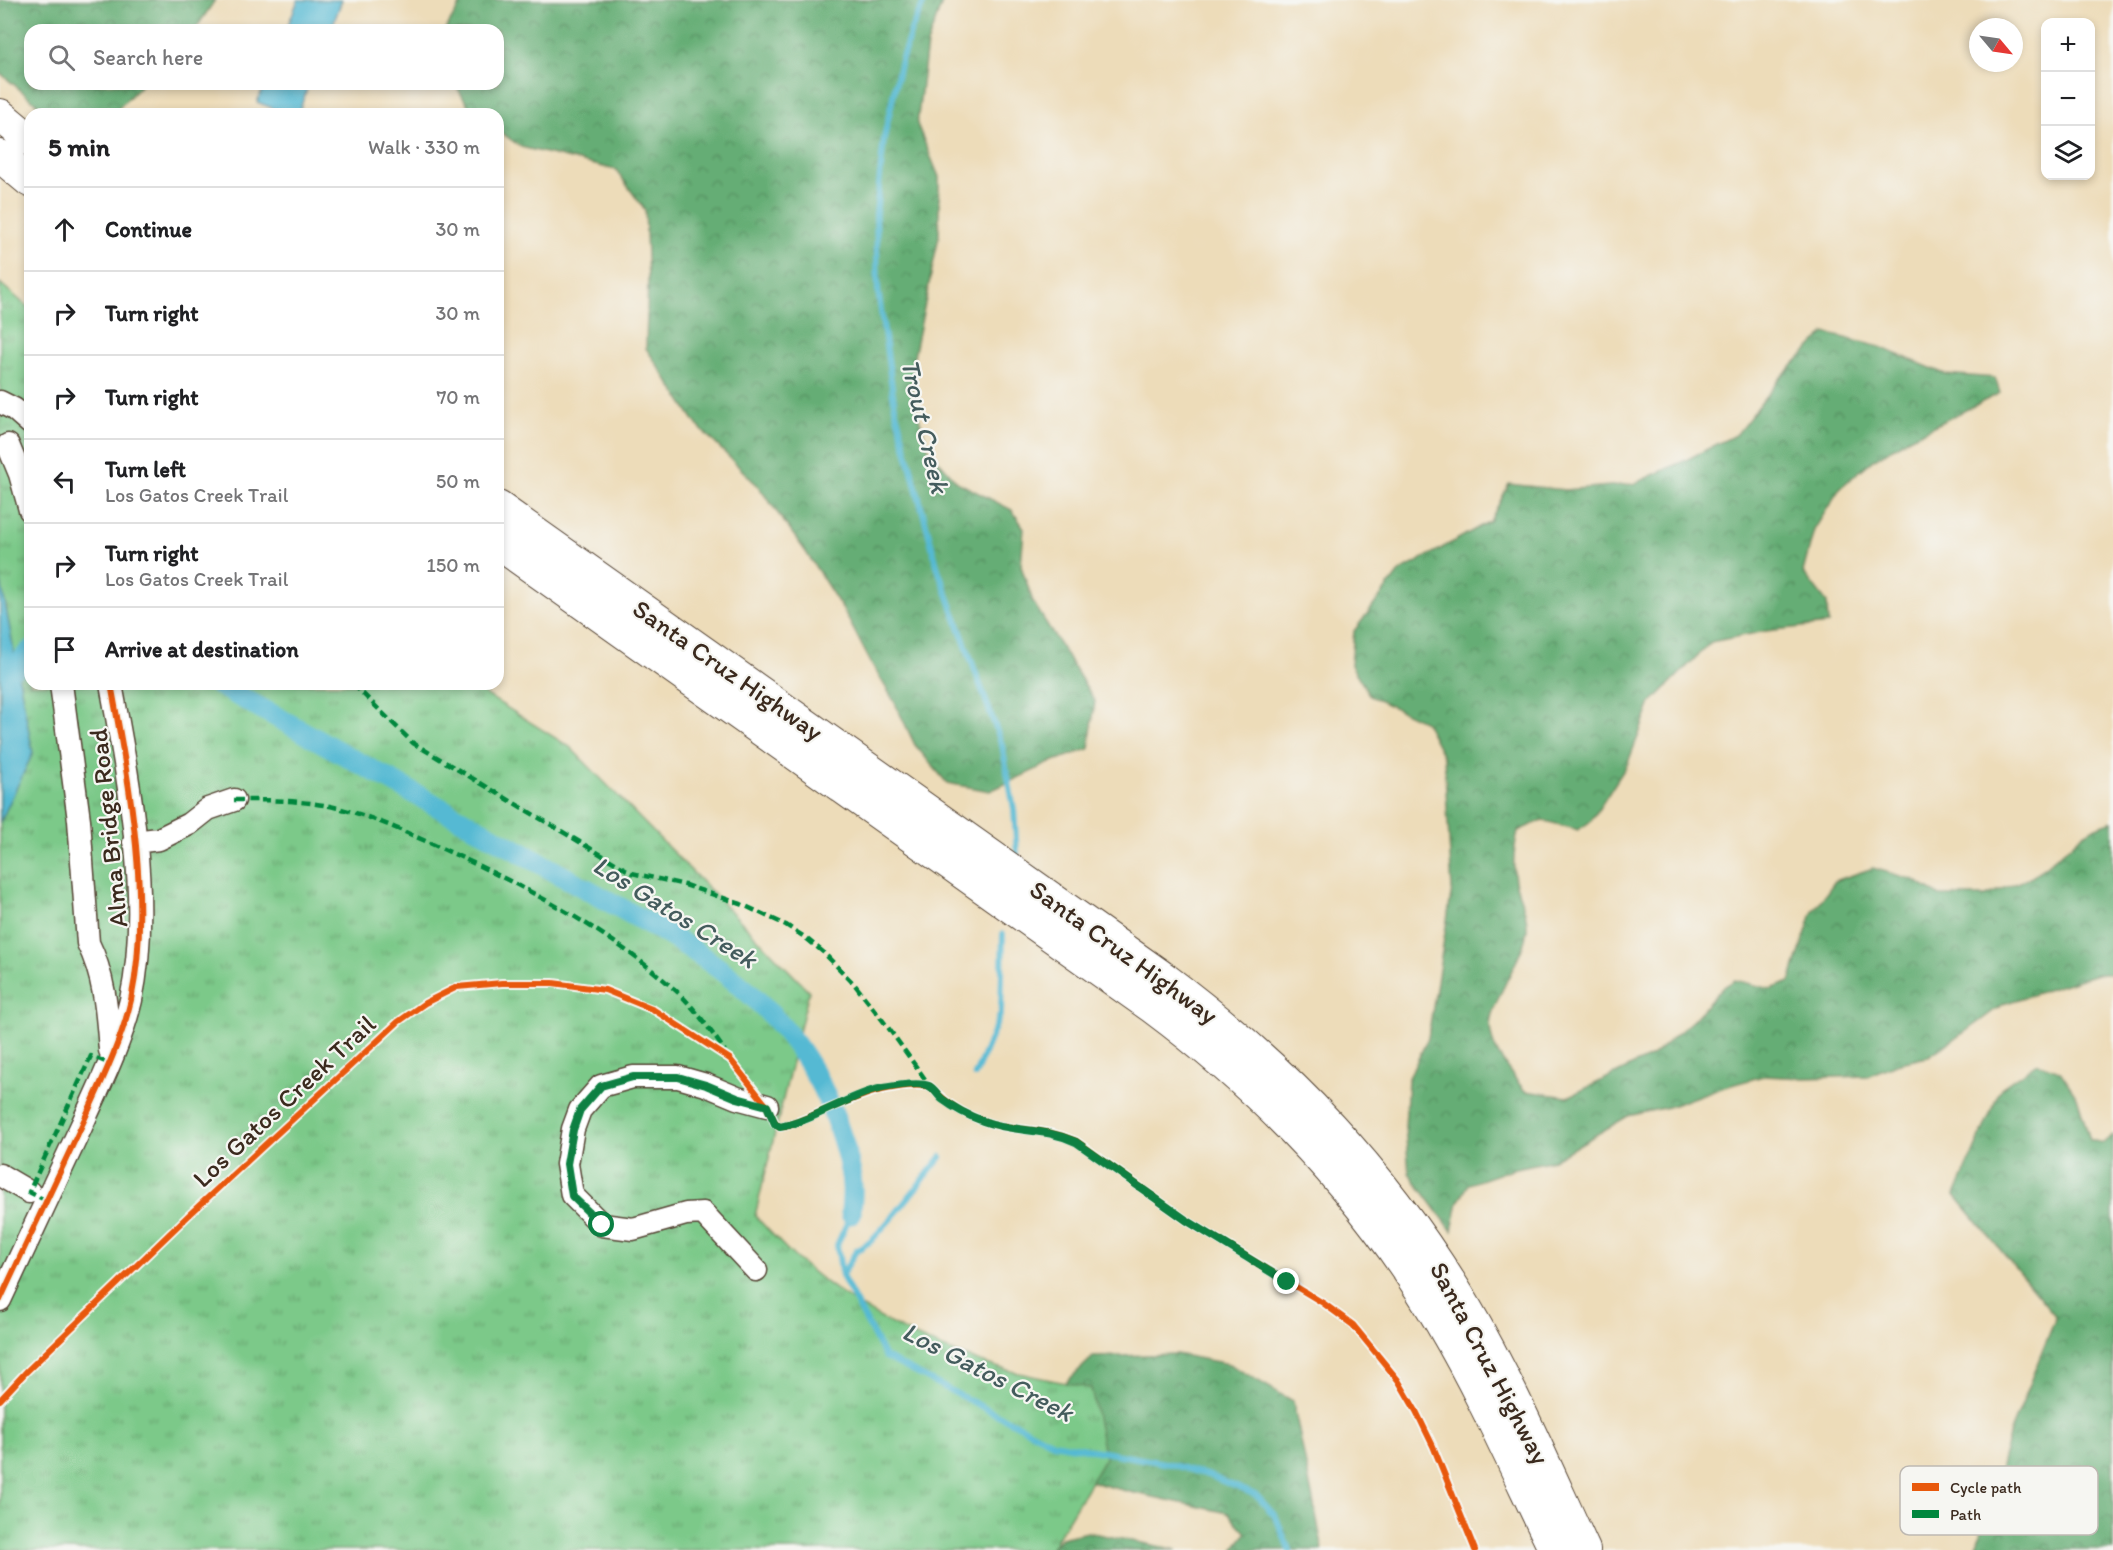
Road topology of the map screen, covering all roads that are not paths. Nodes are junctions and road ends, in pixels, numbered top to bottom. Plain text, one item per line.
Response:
1 (0, 115) edge
2 (24, 135) edge
3 (0, 156) edge
4 (24, 176) edge
5 (0, 402) edge
6 (24, 418) edge
7 (8, 445) dead end
8 (24, 488) edge
9 (504, 511) edge
10 (504, 547) edge
11 (62, 690) edge
12 (112, 690) edge
13 (234, 800) dead end
14 (134, 842) junction
15 (111, 1057) junction
16 (767, 1106) dead end
17 (0, 1175) edge
18 (29, 1192) dead end
19 (756, 1270) dead end
20 (0, 1300) edge
21 (1555, 1550) edge
22 (1584, 1550) edge

1 - 2 highway
3 - 4 highway
5 - 6 street
7 - 8 street
9 - 22 highway, Santa Cruz Highway
10 - 21 highway, Santa Cruz Highway
11 - 15 street
12 - 14 street, Alma Bridge Road
13 - 14 street
14 - 15 street, Alma Bridge Road
15 - 20 street, Alma Bridge Road
16 - 19 street
17 - 18 street

